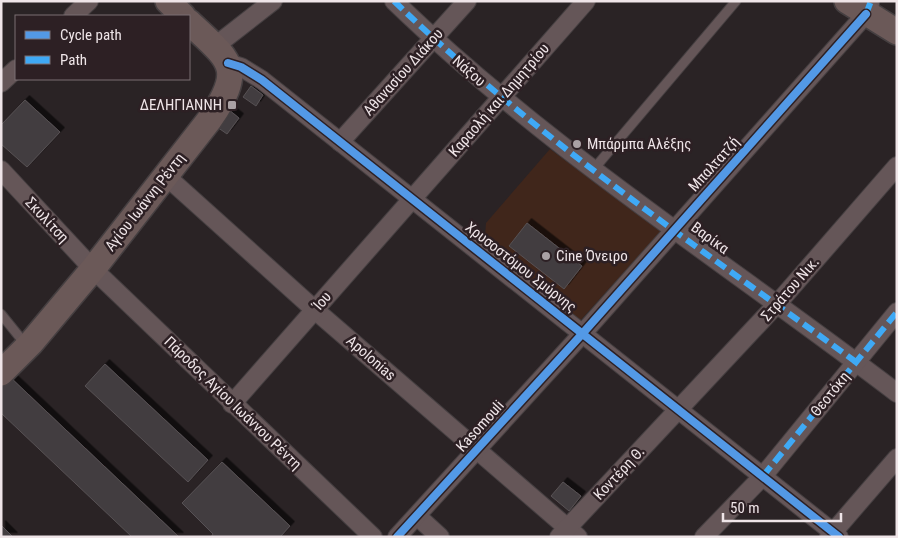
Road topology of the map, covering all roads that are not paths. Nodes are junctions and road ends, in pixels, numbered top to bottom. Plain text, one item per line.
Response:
1 (89, 1) edge
2 (168, 1) edge
3 (273, 1) edge
4 (394, 1) edge
5 (467, 1) edge
6 (586, 1) edge
7 (736, 1) edge
8 (861, 5) edge
9 (74, 15) edge
10 (182, 15) edge
11 (190, 23) edge
12 (897, 32) edge
13 (432, 39) junction
14 (221, 55) junction
15 (15, 70) edge
16 (1, 83) edge
17 (501, 98) junction
18 (340, 142) junction
19 (897, 166) edge
20 (1, 170) edge
21 (592, 170) junction
22 (166, 176) junction
23 (412, 199) junction
24 (675, 229) junction
25 (93, 269) junction
26 (777, 304) junction
27 (315, 310) junction
28 (897, 312) edge
29 (1, 314) edge
30 (583, 333) junction
31 (27, 347) junction
32 (856, 362) junction
33 (1, 373) edge
34 (897, 393) edge
35 (232, 404) junction
36 (679, 410) junction
37 (478, 449) junction
38 (897, 458) edge
39 (763, 476) junction
40 (417, 516) junction
41 (569, 534) edge
42 (834, 535) edge
43 (373, 537) edge
44 (397, 537) edge
45 (440, 537) edge
46 (704, 537) edge

1 - 9 street
2 - 10 street
3 - 14 street
4 - 13 street, Νάξου
5 - 13 street, Αθανασίου Διάκου
6 - 17 street, Καραολή και Δημητρίου
7 - 21 lane
8 - 12 street
8 - 24 street, Μπαλτατζή
11 - 14 street
13 - 17 street, Νάξου
13 - 18 street, Αθανασίου Διάκου
14 - 18 street, Χρυσοστόμου Σμύρνης
14 - 22 street, Αγίου Ιωάννη Ρέντη
15 - 16 street
17 - 21 street, Βαρίκα
17 - 23 street, Καραολή και Δημητρίου
18 - 23 street, Χρυσοστόμου Σμύρνης
19 - 26 street, Στράτου Νικ.
20 - 25 street, Σκυλίτση
21 - 24 street, Βαρίκα
22 - 25 street, Αγίου Ιωάννη Ρέντη
22 - 27 street, Apolonias
23 - 27 street, Ίου
23 - 30 street, Χρυσοστόμου Σμύρνης
24 - 26 street, Βαρίκα
24 - 30 street, Μπαλτατζή
25 - 31 street, Αγίου Ιωάννη Ρέντη
25 - 35 street, Πάροδος Αγίου Ιωάννου Ρέντη
26 - 32 street, Βαρίκα
26 - 36 street, Στράτου Νικ.
27 - 35 street, Ίου
27 - 37 street, Apolonias
28 - 32 street, Θεοτόκη
29 - 31 lane
30 - 36 street, Χρυσοστόμου Σμύρνης
30 - 37 street, Kasomouli
31 - 33 street, Αγίου Ιωάννη Ρέντη
32 - 34 street, Βαρίκα
32 - 39 street, Θεοτόκη
35 - 43 street, Πάροδος Αγίου Ιωάννου Ρέντη
36 - 39 street, Χρυσοστόμου Σμύρνης
36 - 41 street, Κοντέρη Θ.
37 - 40 street, Kasomouli
37 - 41 street, Apolonias
38 - 42 street
39 - 42 street, Χρυσοστόμου Σμύρνης
39 - 46 street, Θεοτόκη
40 - 44 street, Kasomouli
40 - 45 street

